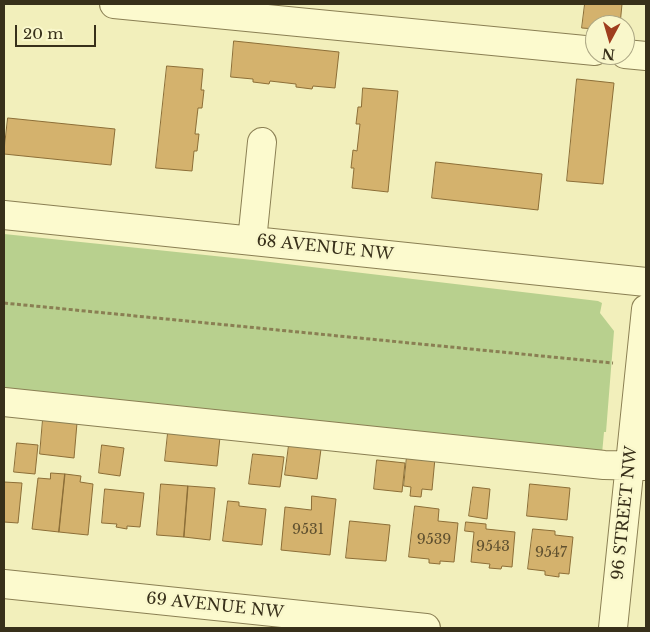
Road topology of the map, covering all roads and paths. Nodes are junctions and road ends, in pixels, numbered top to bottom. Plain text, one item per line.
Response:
1 (114, 4) edge
2 (585, 50) edge
3 (262, 142) dead end
4 (4, 216) edge
5 (252, 241) junction
6 (646, 282) edge
7 (4, 303) edge
8 (646, 309) edge
9 (614, 363) dead end
10 (4, 402) edge
11 (638, 466) edge
12 (4, 584) edge
13 (426, 628) edge
14 (613, 628) edge

1 - 2 street
3 - 5 street
4 - 5 street, 68 AVENUE NW
5 - 6 street, 68 AVENUE NW
7 - 9 path
8 - 11 street, 96 STREET NW
10 - 11 street
11 - 14 street, 96 STREET NW
12 - 13 street, 69 AVENUE NW

